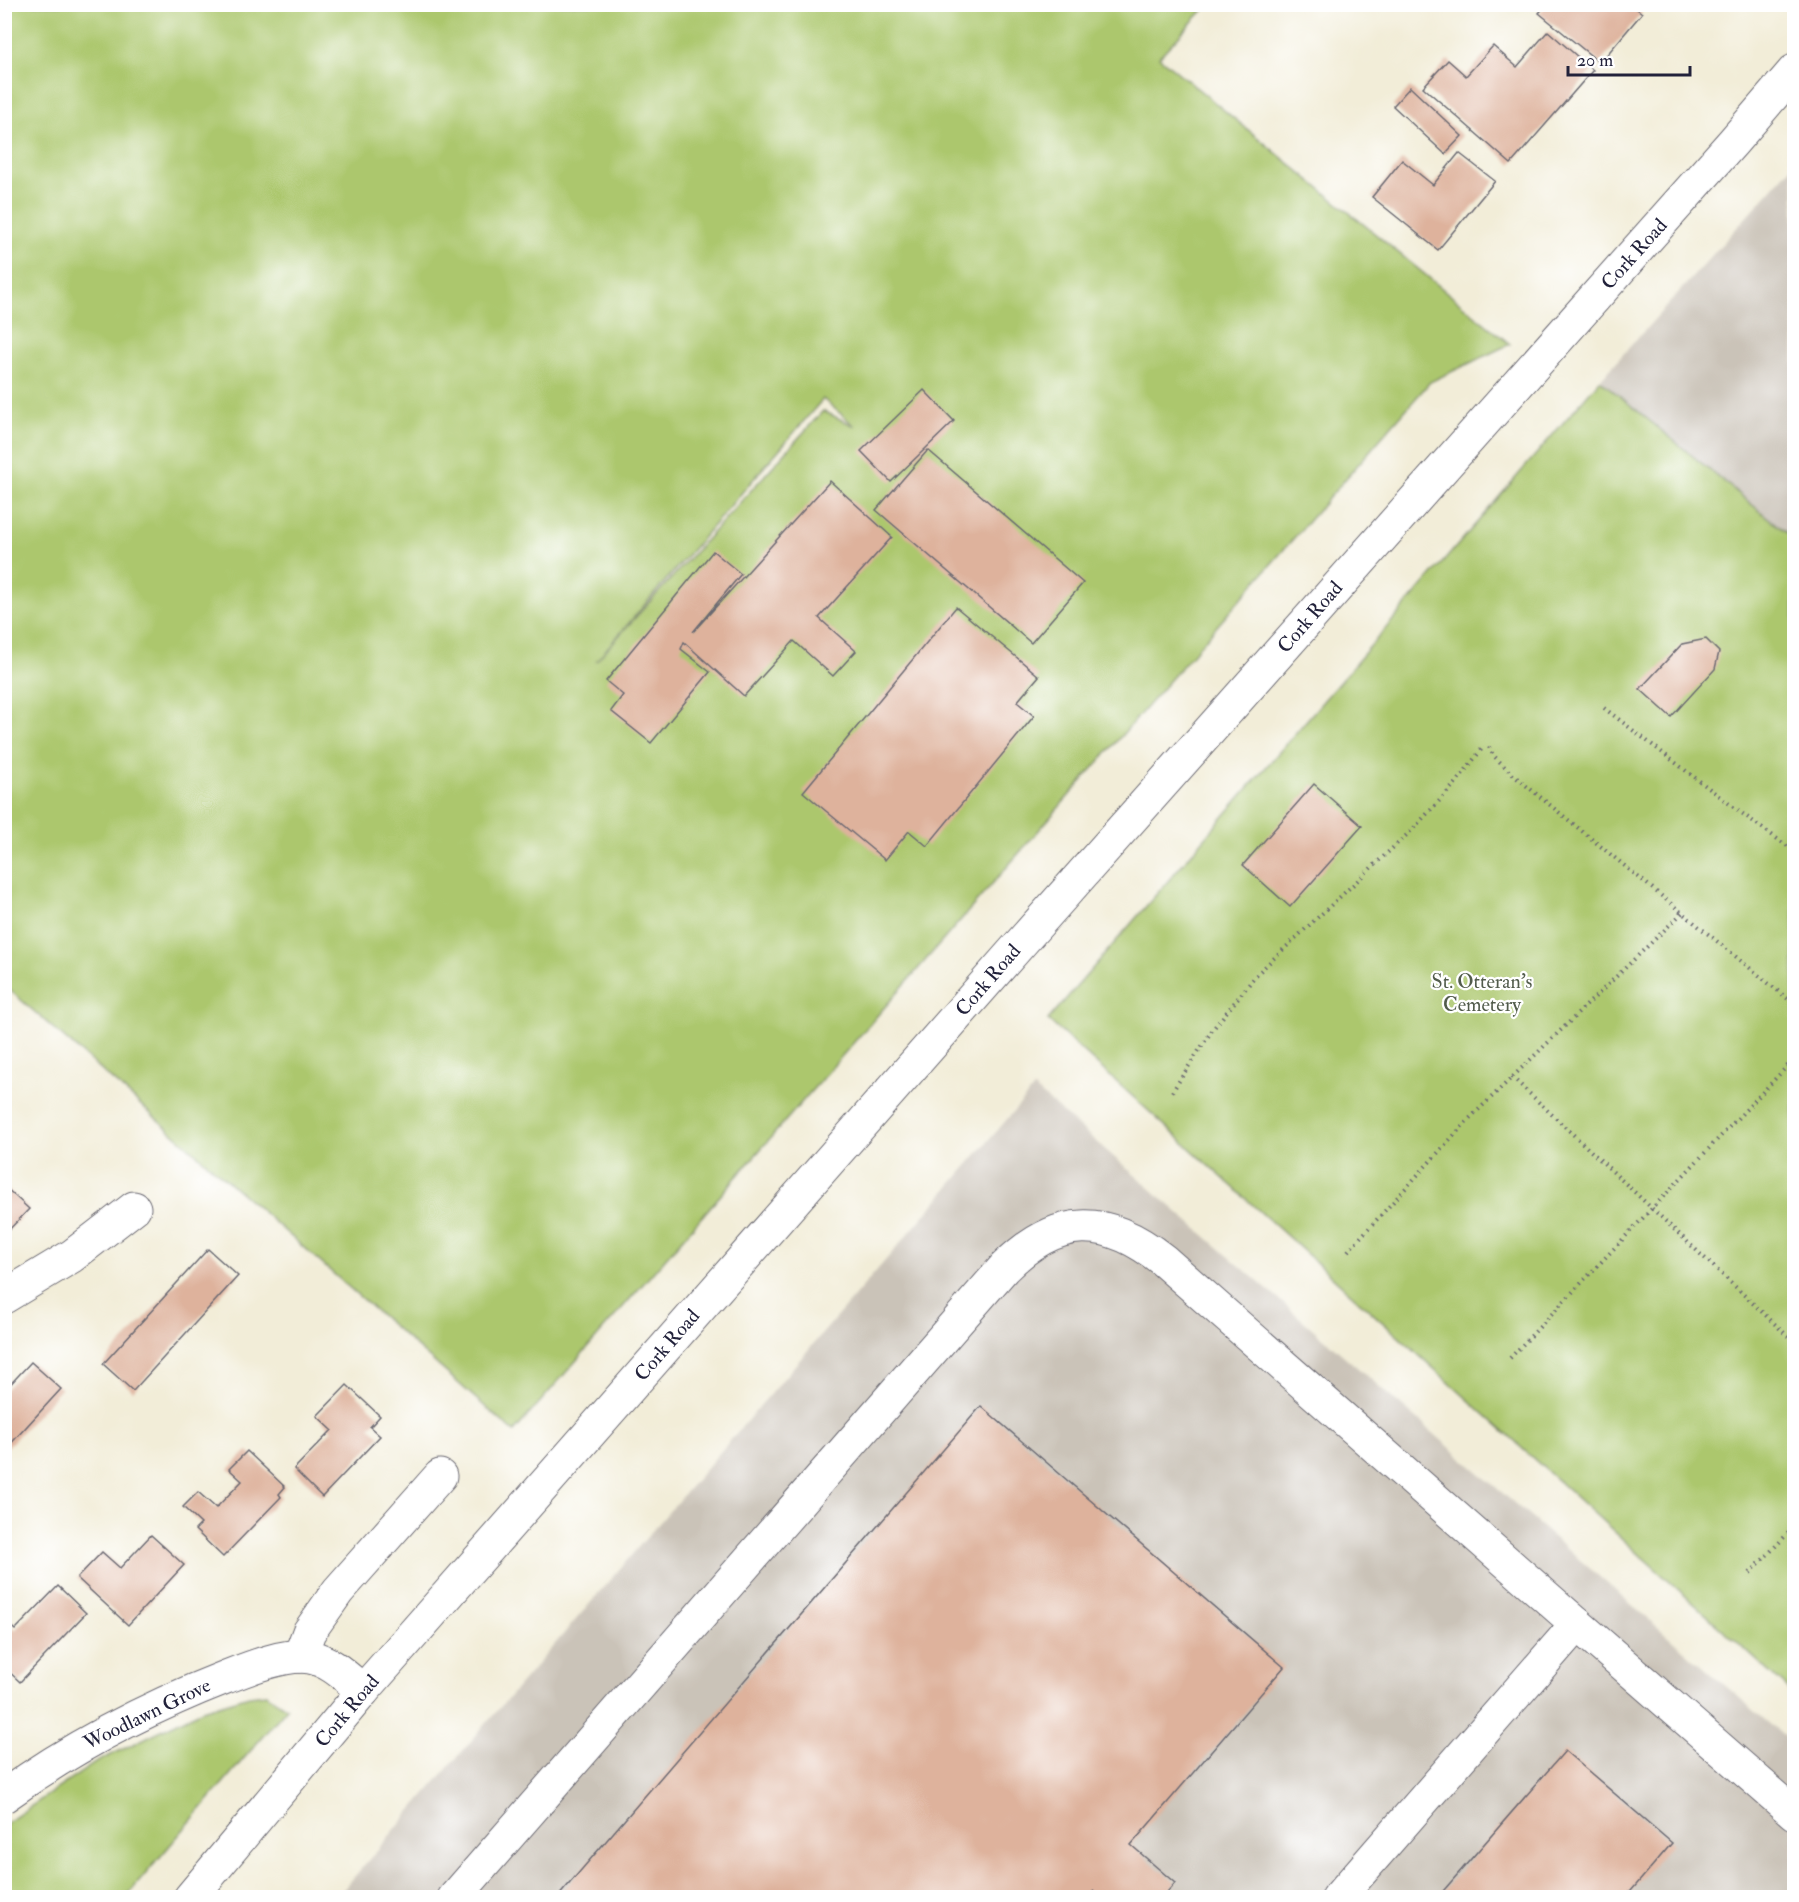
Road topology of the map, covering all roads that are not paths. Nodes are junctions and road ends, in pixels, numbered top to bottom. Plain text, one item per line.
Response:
1 (1794, 71) edge
2 (134, 1208) dead end
3 (4, 1297) edge
4 (440, 1476) dead end
5 (1577, 1624) junction
6 (300, 1656) junction
7 (363, 1691) junction
8 (4, 1796) edge
9 (1794, 1813) edge
10 (190, 1898) edge
11 (454, 1898) edge
12 (1338, 1898) edge

1 - 7 main road, Cork Road
2 - 3 main road
4 - 6 main road
5 - 9 main road
5 - 11 main road
5 - 12 main road
6 - 7 main road, Woodlawn Grove
6 - 8 main road, Woodlawn Grove
7 - 10 main road, Cork Road

